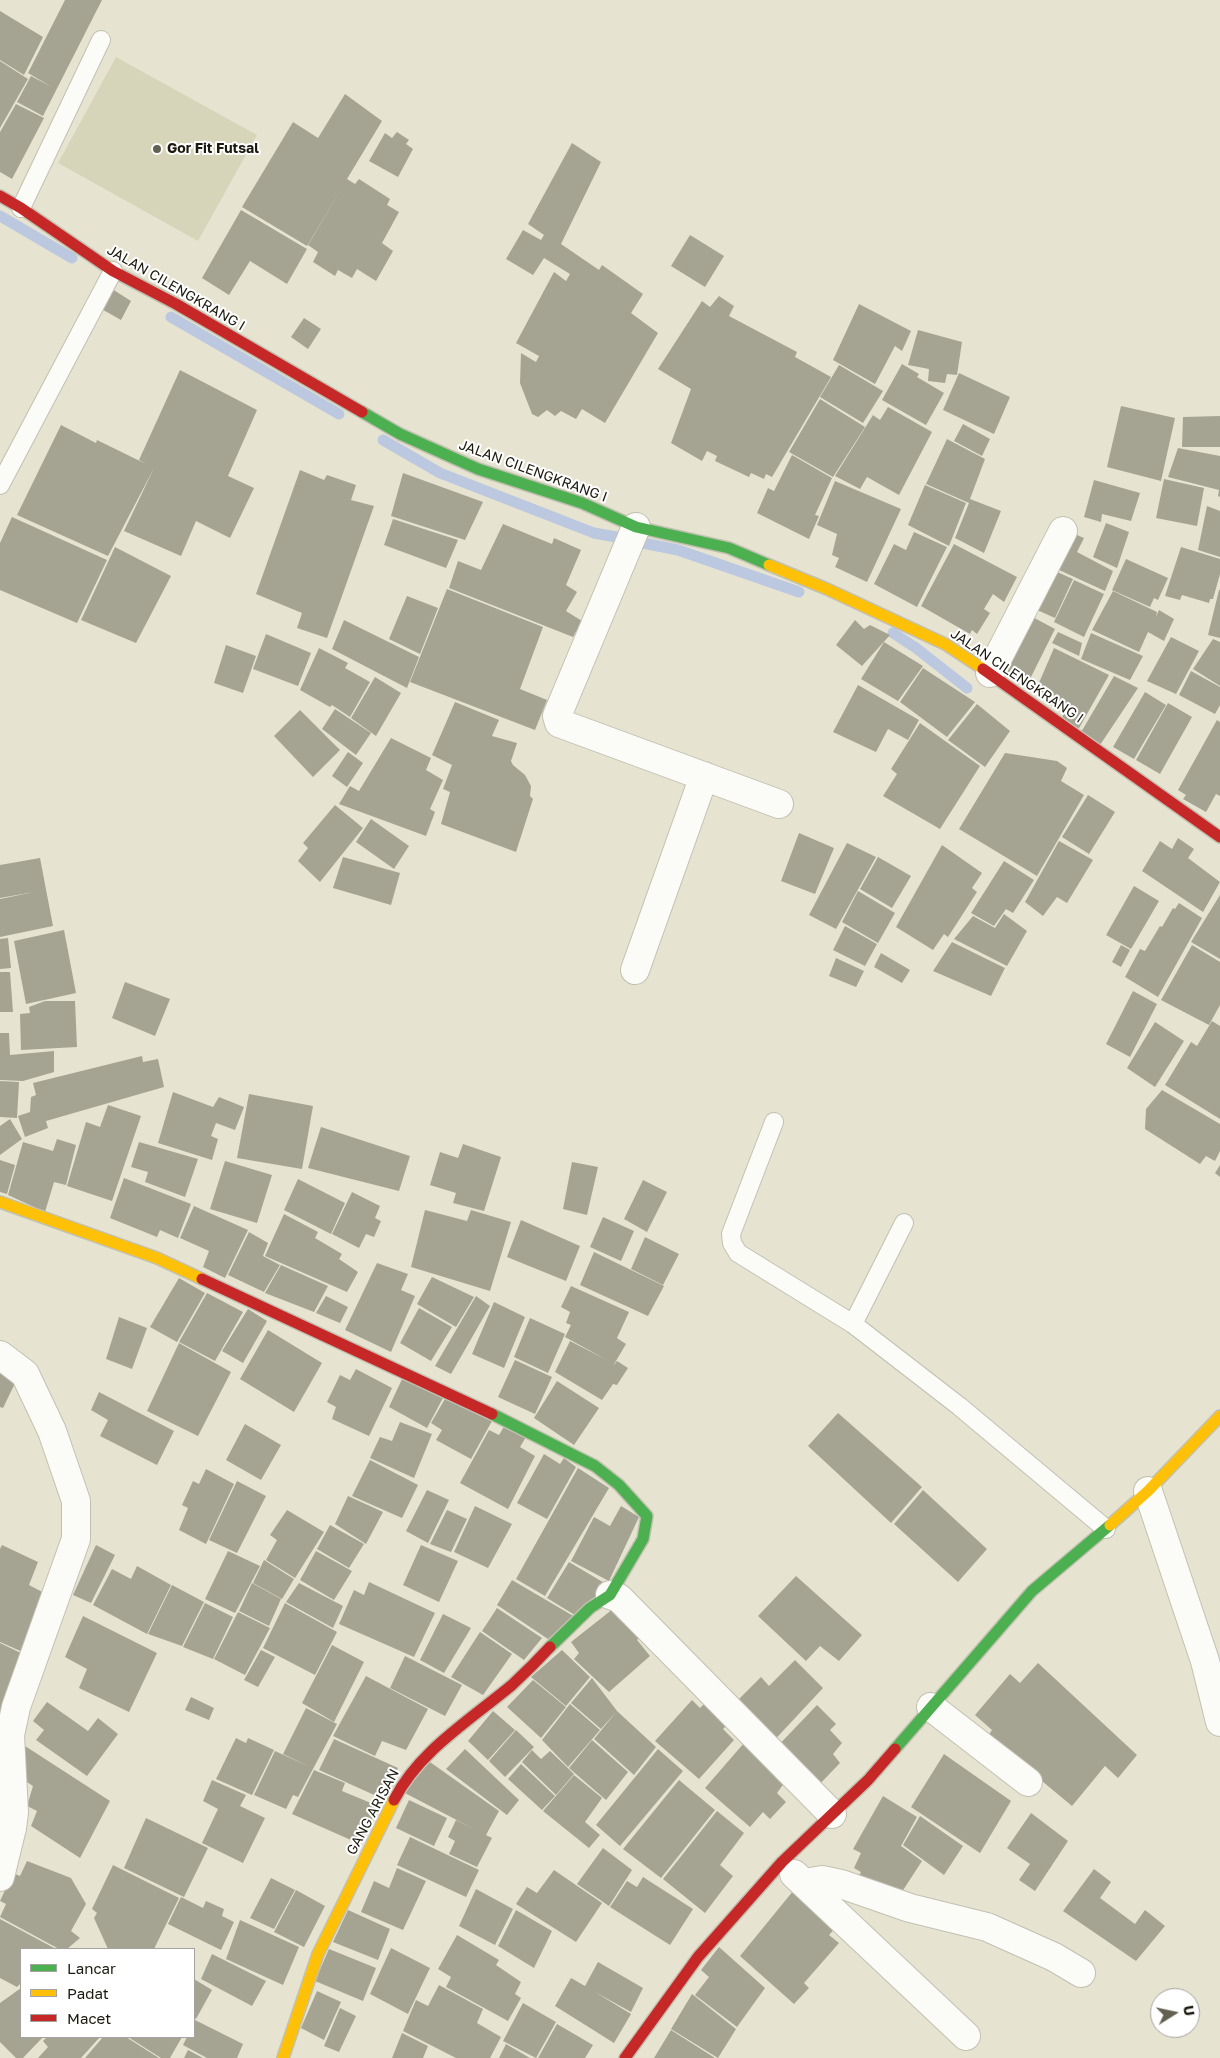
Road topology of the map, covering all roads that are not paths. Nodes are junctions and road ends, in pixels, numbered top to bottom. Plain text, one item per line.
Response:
1 (100, 40) dead end
2 (0, 196) edge
3 (21, 208) junction
4 (113, 271) junction
5 (0, 484) edge
6 (636, 527) junction
7 (1063, 531) dead end
8 (990, 673) junction
9 (704, 776) junction
10 (779, 804) dead end
11 (1218, 831) edge
12 (635, 970) dead end
13 (774, 1122) dead end
14 (1, 1207) edge
15 (904, 1223) dead end
16 (854, 1324) junction
17 (0, 1355) edge
18 (1220, 1416) edge
19 (1148, 1491) junction
20 (1106, 1529) junction
21 (610, 1594) junction
22 (1212, 1653) edge
23 (931, 1707) junction
24 (1220, 1722) edge
25 (1028, 1782) dead end
26 (832, 1814) junction
27 (782, 1862) junction
28 (0, 1877) edge
29 (804, 1883) junction
30 (1081, 1973) dead end
31 (966, 2036) dead end
32 (284, 2058) edge
33 (625, 2058) edge

1 - 3 lane
2 - 3 street, JALAN CILENGKRANG I
3 - 4 street, JALAN CILENGKRANG I
4 - 5 lane
4 - 6 street, JALAN CILENGKRANG I
6 - 8 street, JALAN CILENGKRANG I
6 - 9 street
7 - 8 street
8 - 11 street, JALAN CILENGKRANG I
9 - 10 street
9 - 12 street
13 - 16 lane
14 - 21 street
15 - 16 lane
16 - 20 lane
17 - 28 street
18 - 19 street
19 - 20 street
19 - 22 street
20 - 23 street
21 - 26 street
21 - 32 street, GANG ARISAN
22 - 24 street
23 - 25 street
23 - 26 street
26 - 27 street
27 - 29 street
27 - 33 street
29 - 30 street
29 - 31 street

